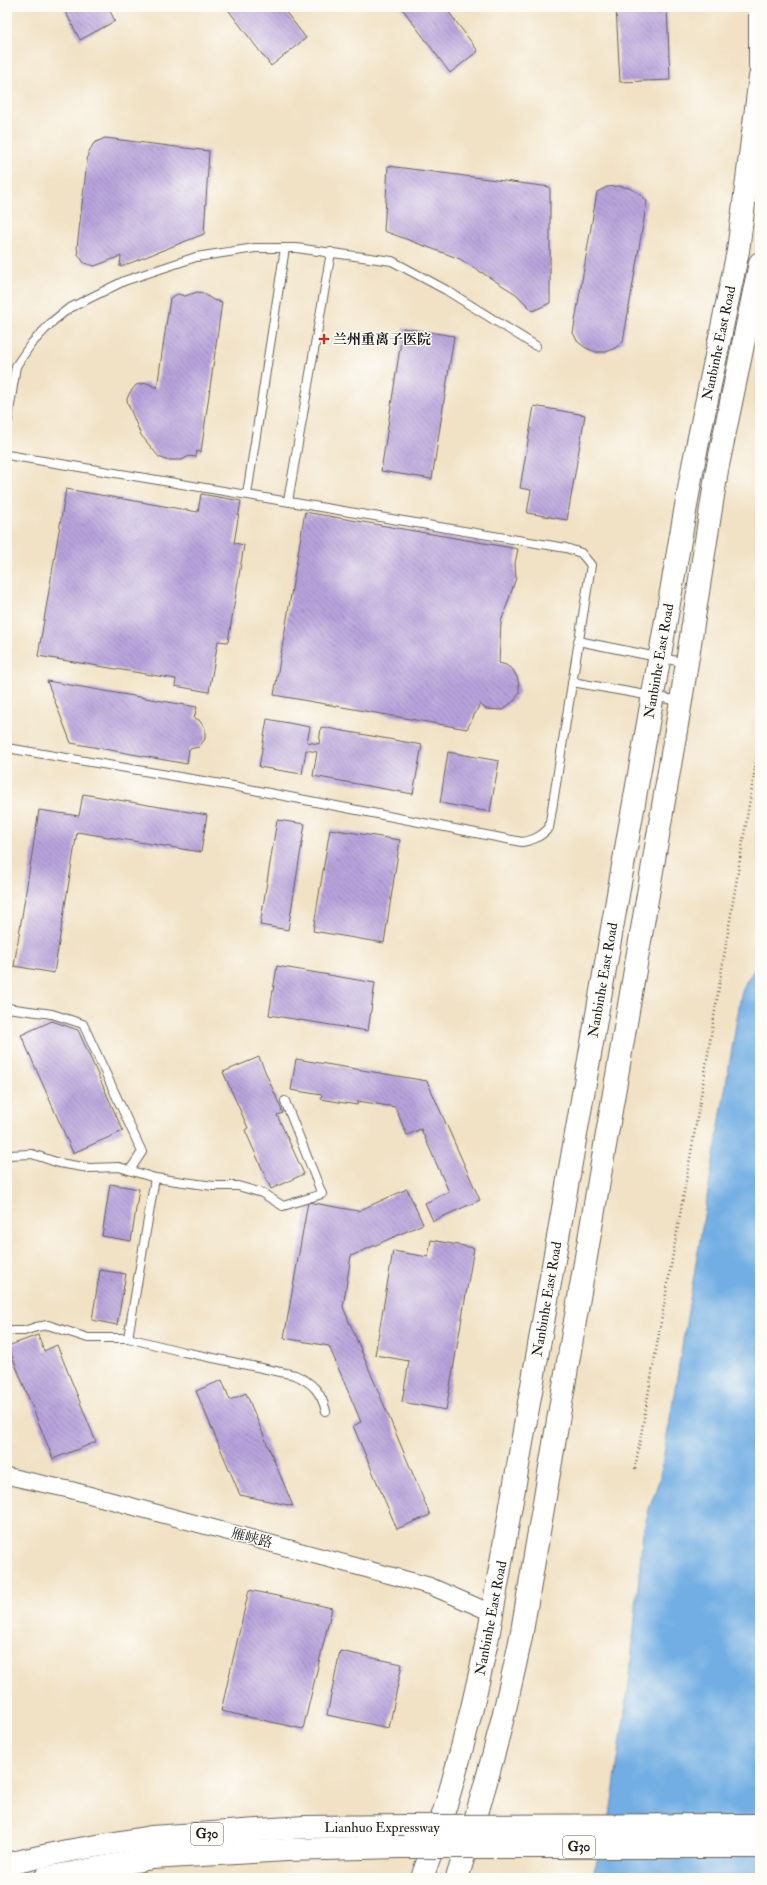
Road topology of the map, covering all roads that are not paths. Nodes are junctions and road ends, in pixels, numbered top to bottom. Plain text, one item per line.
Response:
1 (760, 7) edge
2 (760, 66) edge
3 (760, 77) edge
4 (285, 248) junction
5 (332, 252) junction
6 (760, 263) edge
7 (536, 346) dead end
8 (7, 425) edge
9 (7, 454) edge
10 (247, 494) junction
11 (288, 501) junction
12 (578, 641) junction
13 (660, 658) junction
14 (687, 663) junction
15 (572, 682) junction
16 (653, 696) junction
17 (681, 701) junction
18 (7, 748) edge
19 (7, 1008) edge
20 (285, 1101) dead end
21 (7, 1155) edge
22 (130, 1170) junction
23 (155, 1178) junction
24 (7, 1331) edge
25 (128, 1338) junction
26 (326, 1411) dead end
27 (7, 1476) edge
28 (498, 1581) junction
29 (530, 1587) junction
30 (492, 1613) junction
31 (760, 1825) edge
32 (760, 1847) edge
33 (7, 1864) edge
34 (45, 1878) edge
35 (422, 1878) edge
36 (457, 1878) edge

1 - 2 main road
3 - 13 main road, Nanbinhe East Road
4 - 5 lane
4 - 8 lane
4 - 10 lane
5 - 7 lane
5 - 11 lane
6 - 14 main road, Nanbinhe East Road
9 - 10 lane
10 - 11 lane
11 - 12 lane
12 - 13 lane
12 - 15 lane
13 - 14 lane
13 - 16 main road, Nanbinhe East Road
14 - 17 main road, Nanbinhe East Road
15 - 16 lane
15 - 18 lane
16 - 17 lane
16 - 28 main road, Nanbinhe East Road
17 - 29 main road, Nanbinhe East Road
19 - 22 lane
20 - 23 lane
21 - 22 lane
22 - 23 lane
23 - 25 lane
24 - 25 lane
25 - 26 lane
27 - 30 street, 雁峡路
28 - 29 main road
28 - 30 main road, Nanbinhe East Road
29 - 36 main road, Nanbinhe East Road
30 - 35 main road, Nanbinhe East Road
31 - 33 main road, Lianhuo Expressway / G30, bridge
32 - 34 main road, Lianhuo Expressway / G30, bridge

